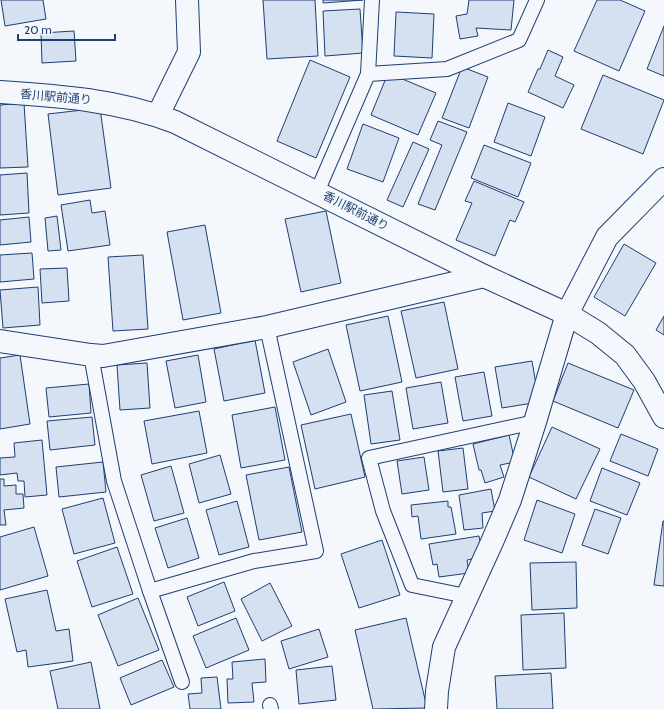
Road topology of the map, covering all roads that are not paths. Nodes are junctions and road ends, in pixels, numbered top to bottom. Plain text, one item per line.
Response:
1 (187, 0) edge
2 (372, 0) edge
3 (537, 0) edge
4 (368, 74) junction
5 (0, 92) edge
6 (158, 116) junction
7 (664, 179) edge
8 (317, 192) junction
9 (484, 276) junction
10 (567, 314) junction
11 (267, 327) junction
12 (0, 341) edge
13 (91, 355) junction
14 (664, 417) edge
15 (535, 422) junction
16 (150, 591) junction
17 (466, 596) junction
18 (182, 682) dead end
19 (436, 709) edge

1 - 6 street
2 - 4 lane
3 - 4 lane
4 - 8 lane
5 - 6 street, 香川駅前通り
6 - 8 street, 香川駅前通り
7 - 10 street
8 - 9 street, 香川駅前通り
9 - 10 street, 香川駅前通り
9 - 11 street
10 - 14 street, 香川駅前通り
10 - 15 street
11 - 13 street
11 - 16 lane
12 - 13 street
13 - 16 lane
15 - 17 street
15 - 17 lane
16 - 18 lane
17 - 19 street

